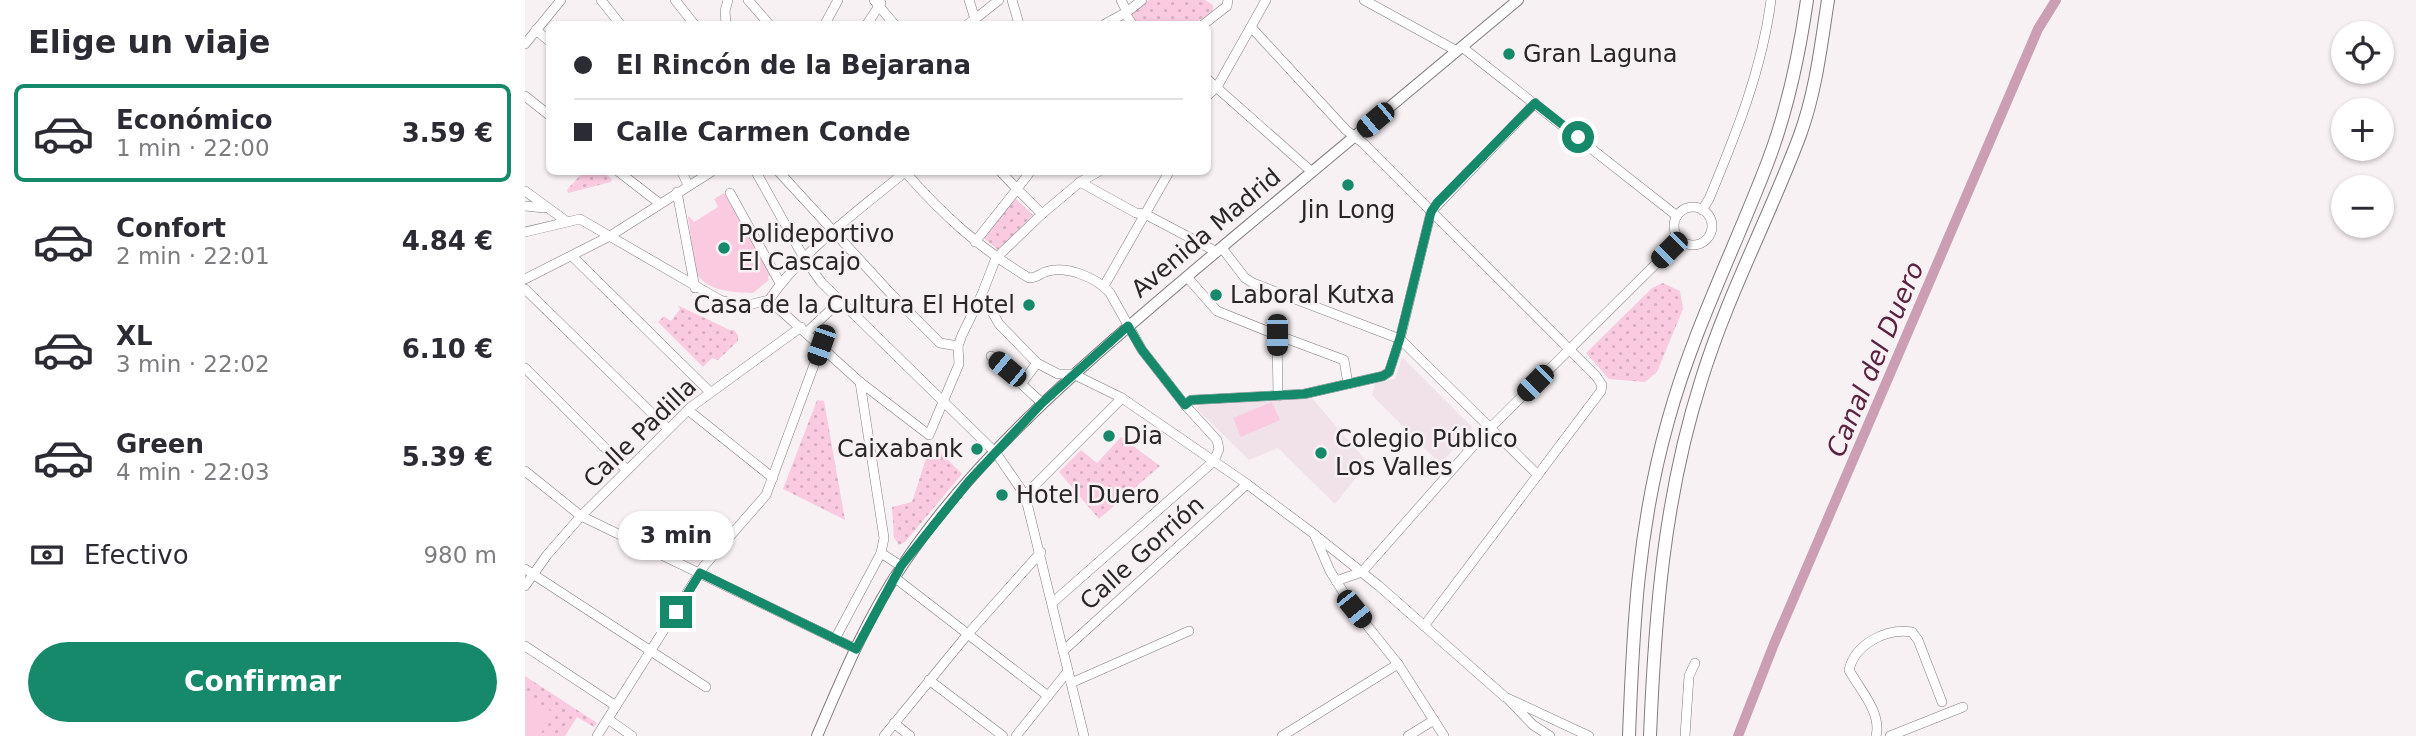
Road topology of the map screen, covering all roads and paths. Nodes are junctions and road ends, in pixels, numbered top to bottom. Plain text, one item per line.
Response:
1 (561, 0) edge
2 (601, 0) edge
3 (675, 0) edge
4 (728, 0) edge
5 (748, 0) edge
6 (838, 0) edge
7 (968, 0) edge
8 (999, 0) edge
9 (1012, 0) edge
10 (1121, 0) edge
11 (1142, 0) edge
12 (1228, 0) edge
13 (1266, 0) edge
14 (1364, 0) edge
15 (1518, 0) edge
16 (1771, 0) edge
17 (1807, 0) edge
18 (1828, 0) edge
19 (879, 1) edge
20 (1126, 13) junction
21 (618, 21) edge
22 (692, 21) edge
23 (726, 21) edge
24 (766, 21) edge
25 (827, 21) edge
26 (869, 21) edge
27 (892, 21) edge
28 (972, 21) edge
29 (973, 21) edge
30 (1018, 21) edge
31 (1111, 21) edge
32 (1130, 21) edge
33 (1208, 21) edge
34 (1251, 27) junction
35 (536, 30) junction
36 (546, 38) edge
37 (525, 44) edge
38 (1459, 49) junction
39 (1211, 82) edge
40 (1217, 87) junction
41 (1211, 92) edge
42 (525, 96) edge
43 (1211, 97) edge
44 (1535, 103) junction
45 (546, 113) edge
46 (1354, 136) junction
47 (1312, 172) junction
48 (623, 175) edge
49 (683, 175) edge
50 (706, 175) edge
51 (758, 175) edge
52 (782, 175) edge
53 (901, 175) edge
54 (908, 175) edge
55 (1004, 175) edge
56 (1028, 175) edge
57 (1093, 175) edge
58 (1167, 175) edge
59 (1080, 182) junction
60 (688, 186) junction
61 (1017, 189) junction
62 (525, 191) edge
63 (677, 192) junction
64 (730, 193) dead end
65 (659, 203) junction
66 (525, 206) edge
67 (546, 208) junction
68 (1702, 210) junction
69 (1431, 212) junction
70 (1042, 214) junction
71 (1145, 214) junction
72 (1677, 216) junction
73 (566, 221) junction
74 (525, 232) edge
75 (834, 232) junction
76 (610, 236) junction
77 (1680, 240) junction
78 (975, 243) junction
79 (1219, 250) junction
80 (572, 256) junction
81 (804, 258) junction
82 (996, 258) junction
83 (1187, 277) junction
84 (525, 279) edge
85 (780, 284) junction
86 (1104, 286) junction
87 (695, 288) junction
88 (525, 289) edge
89 (982, 294) junction
90 (769, 300) junction
91 (839, 302) junction
92 (1128, 326) junction
93 (804, 329) junction
94 (1277, 335) junction
95 (1400, 338) junction
96 (821, 345) junction
97 (958, 346) junction
98 (1569, 349) junction
99 (991, 356) dead end
100 (1037, 363) junction
101 (525, 368) edge
102 (1073, 374) junction
103 (860, 382) junction
104 (1022, 383) junction
105 (1348, 384) junction
106 (710, 392) junction
107 (1278, 396) junction
108 (1122, 398) junction
109 (944, 403) junction
110 (1042, 403) junction
111 (1185, 405) junction
112 (688, 410) junction
113 (1491, 428) junction
114 (668, 429) junction
115 (996, 453) junction
116 (1214, 461) junction
117 (627, 470) junction
118 (525, 471) edge
119 (1538, 475) junction
120 (773, 478) junction
121 (1247, 484) junction
122 (1025, 495) junction
123 (581, 516) junction
124 (1314, 534) junction
125 (1041, 552) junction
126 (881, 553) junction
127 (901, 566) junction
128 (529, 572) edge
129 (1361, 572) junction
130 (700, 573) junction
131 (894, 577) junction
132 (1336, 581) junction
133 (525, 586) edge
134 (1052, 603) junction
135 (1424, 625) junction
136 (1189, 631) dead end
137 (967, 635) junction
138 (835, 639) junction
139 (525, 646) edge
140 (856, 649) junction
141 (1063, 651) junction
142 (652, 652) junction
143 (1695, 663) dead end
144 (1398, 664) junction
145 (1068, 671) junction
146 (929, 680) junction
147 (1071, 683) junction
148 (706, 687) dead end
149 (1048, 696) junction
150 (1505, 697) junction
151 (1942, 702) dead end
152 (616, 706) junction
153 (1963, 707) dead end
154 (607, 719) junction
155 (1434, 720) junction
156 (894, 723) junction
157 (597, 736) edge
158 (632, 736) edge
159 (817, 736) edge
160 (884, 736) edge
161 (910, 736) edge
162 (1003, 736) edge
163 (1016, 736) edge
164 (1084, 736) edge
165 (1282, 736) edge
166 (1408, 736) edge
167 (1444, 736) edge
168 (1550, 736) edge
169 (1589, 736) edge
170 (1629, 736) edge
171 (1650, 736) edge
172 (1685, 736) edge
173 (1876, 736) edge
174 (1890, 736) edge

1 - 35 street
2 - 21 street
3 - 22 street
4 - 23 street
5 - 24 street
6 - 25 street
7 - 28 street
8 - 29 street
9 - 30 street
10 - 20 street
11 - 20 street
12 - 33 street
13 - 34 street
14 - 38 street
15 - 38 main road, Avenida Madrid
16 - 68 street
17 - 170 highway
18 - 171 highway
19 - 26 street
19 - 27 street
20 - 31 street
20 - 32 street
34 - 40 street
34 - 46 street
35 - 36 street
35 - 37 street
38 - 44 street
38 - 46 main road, Avenida Madrid
39 - 40 street
40 - 41 street
40 - 43 street
40 - 47 street
42 - 45 street
44 - 69 street
44 - 72 street
46 - 47 main road, Avenida Madrid
46 - 69 street
47 - 79 main road, Avenida Madrid
48 - 65 street
49 - 60 street
50 - 60 street
51 - 81 street
52 - 75 street
53 - 75 street
54 - 78 street
55 - 61 street
56 - 61 street
57 - 59 street
58 - 71 street
59 - 70 street
59 - 71 street
60 - 63 street
61 - 70 street
61 - 78 street
62 - 67 street
63 - 65 street
63 - 87 street
64 - 85 street
65 - 76 street
66 - 67 street
67 - 73 street
68 - 72 street
68 - 77 street
69 - 95 street
69 - 98 street
70 - 82 street
71 - 79 street
71 - 86 street
72 - 77 street
73 - 74 street
73 - 76 street
75 - 81 street
75 - 97 street
76 - 80 street
76 - 87 street
77 - 98 street
78 - 82 street
79 - 83 main road, Avenida Madrid
79 - 95 street
80 - 84 street
80 - 106 street
81 - 85 street
81 - 91 street
82 - 86 street
82 - 89 street
83 - 92 main road, Avenida Madrid
83 - 94 street
85 - 90 street
86 - 92 street
87 - 90 street
88 - 114 street
89 - 97 street
89 - 100 street
90 - 93 street
91 - 93 street, Calle Padilla
91 - 109 street
92 - 102 main road, Avenida Madrid
92 - 111 street
93 - 96 street
93 - 106 street, Calle Padilla
94 - 105 street
94 - 107 street
95 - 105 street
95 - 113 street
96 - 103 street
96 - 120 street
97 - 109 street
98 - 113 street
98 - 119 street
99 - 104 street
100 - 102 street
100 - 104 street
101 - 117 street
102 - 108 street
102 - 110 main road, Avenida Madrid
103 - 109 street
103 - 126 street
104 - 110 street
105 - 107 street
106 - 112 street, Calle Padilla
107 - 111 street
108 - 116 street
108 - 122 street
109 - 115 street
110 - 115 main road, Avenida Madrid
111 - 116 street
112 - 114 street, Calle Padilla
112 - 120 street
113 - 119 street
113 - 129 street
114 - 117 street, Calle Padilla
115 - 122 street
115 - 127 main road, Avenida Madrid
116 - 121 street
116 - 134 street
117 - 123 street, Calle Padilla
118 - 123 street
119 - 135 street
120 - 130 street
121 - 124 street
121 - 141 street, Calle Gorrión
122 - 125 street
123 - 128 street, Calle Padilla
123 - 130 street
124 - 129 street
124 - 132 street
125 - 134 street
125 - 137 street
126 - 127 street
126 - 138 street
127 - 131 main road, Avenida Madrid
128 - 133 street, Calle Padilla
128 - 142 street
129 - 132 street
129 - 135 street
130 - 138 street
130 - 142 street
131 - 137 street
131 - 140 main road, Avenida Madrid
132 - 144 street
134 - 141 street
135 - 150 street
136 - 147 street
137 - 146 street
137 - 149 street
138 - 140 street
139 - 152 street
140 - 159 main road, Avenida Madrid
141 - 145 street
142 - 148 street
142 - 152 street
143 - 172 street
144 - 155 street
144 - 165 street
145 - 147 street
145 - 149 street
146 - 156 street
146 - 162 street
147 - 164 street
149 - 163 street
150 - 168 street
150 - 169 street
151 - 173 street
152 - 154 street
153 - 174 street
154 - 157 street
154 - 158 street
155 - 166 street
155 - 167 street
156 - 160 street
156 - 161 street

